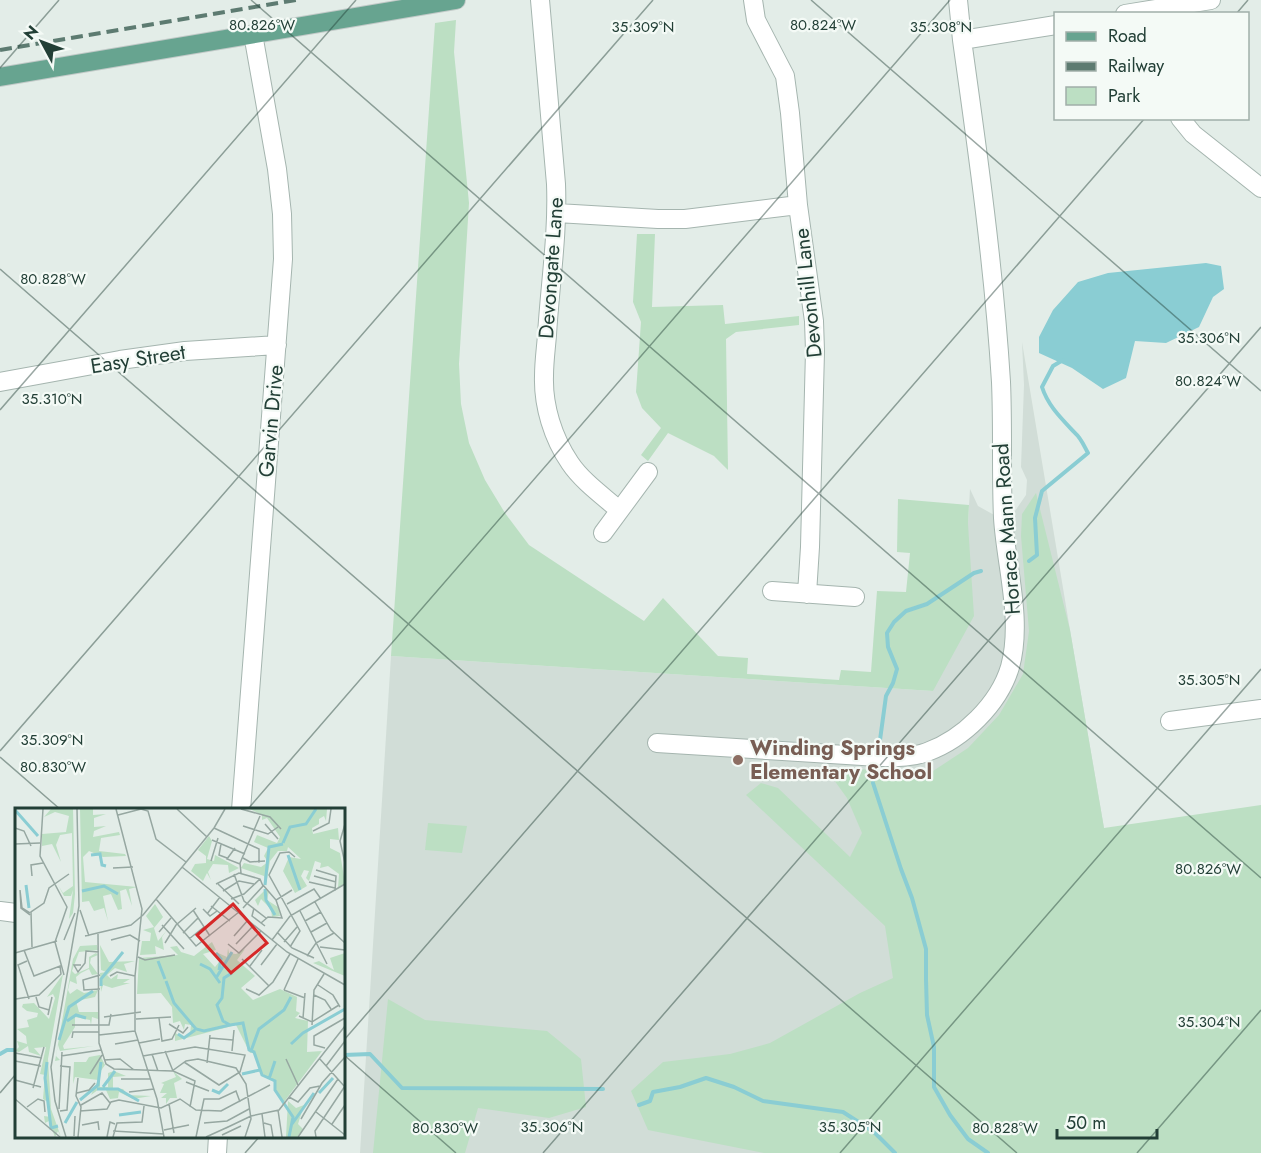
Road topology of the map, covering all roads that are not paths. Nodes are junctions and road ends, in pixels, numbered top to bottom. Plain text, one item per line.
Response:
1 (456, 0) edge
2 (540, 0) edge
3 (753, 0) edge
4 (958, 0) edge
5 (1211, 0) edge
6 (1155, 11) edge
7 (1054, 25) edge
8 (253, 34) junction
9 (962, 40) junction
10 (0, 77) edge
11 (1182, 120) edge
12 (1261, 188) edge
13 (798, 205) junction
14 (558, 213) junction
15 (277, 345) junction
16 (0, 382) edge
17 (648, 472) dead end
18 (620, 510) junction
19 (603, 532) dead end
20 (772, 591) dead end
21 (807, 594) junction
22 (855, 597) dead end
23 (1261, 709) edge
24 (1170, 721) dead end
25 (657, 743) dead end
26 (241, 808) edge
27 (0, 911) edge
28 (15, 913) edge
29 (218, 1138) edge
30 (217, 1153) edge

1 - 8 main road
2 - 14 street, Devongate Lane
3 - 13 street, Devonhill Lane
4 - 9 street, Horace Mann Road
5 - 6 street
7 - 9 street
8 - 10 main road
8 - 15 street, Garvin Drive
9 - 25 street, Horace Mann Road
11 - 12 street
13 - 14 street
13 - 21 street, Devonhill Lane
14 - 18 street, Devongate Lane
15 - 16 street, Easy Street
15 - 26 street, Garvin Drive
17 - 18 street
18 - 19 street
20 - 21 street
21 - 22 street
23 - 24 street
27 - 28 street
29 - 30 street

